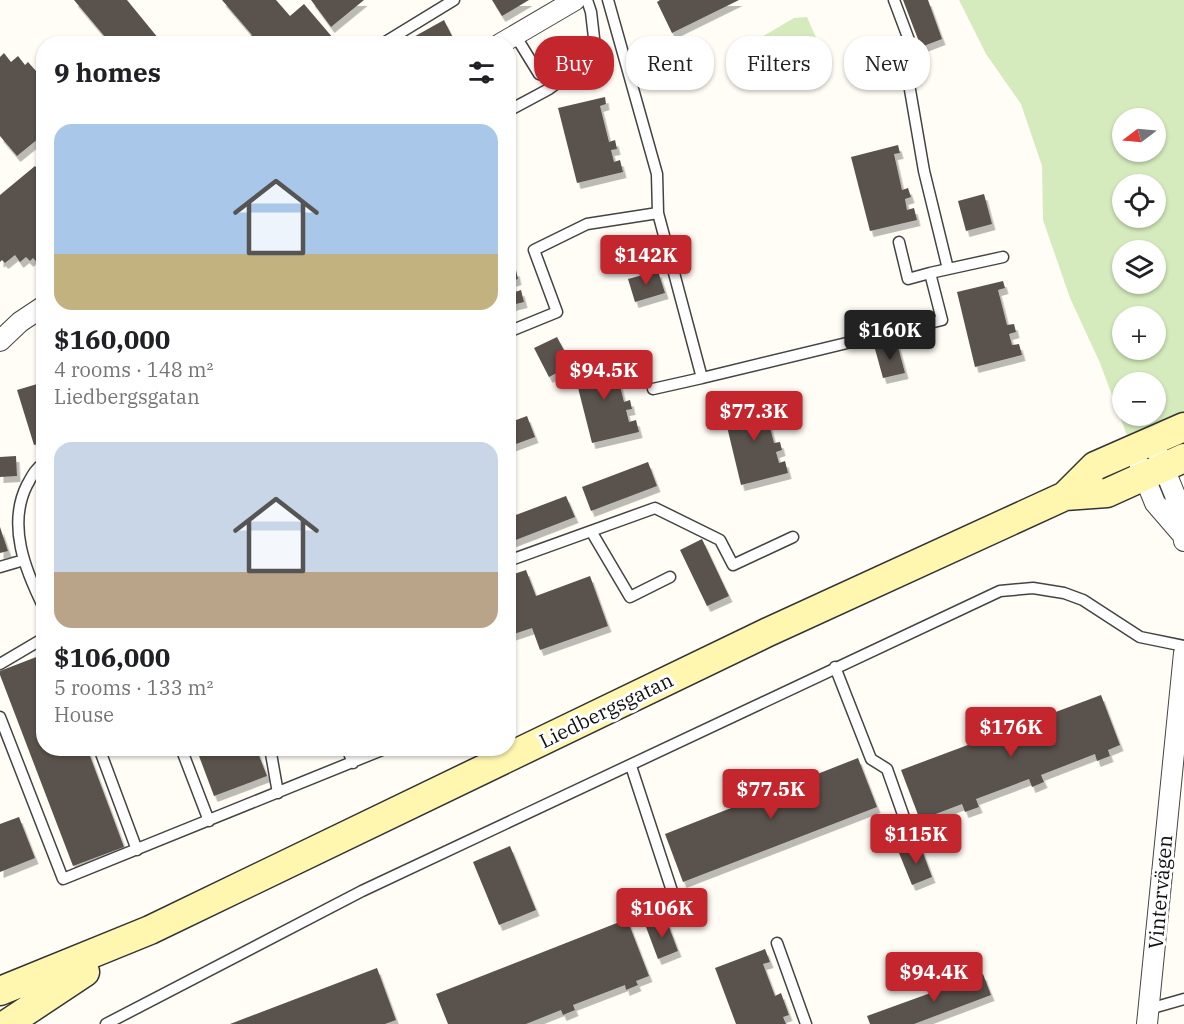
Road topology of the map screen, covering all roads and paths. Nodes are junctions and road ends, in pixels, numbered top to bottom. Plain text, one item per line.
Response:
1 (454, 0) edge
2 (575, 0) edge
3 (587, 0) edge
4 (608, 0) edge
5 (894, 0) edge
6 (395, 36) edge
7 (512, 36) edge
8 (594, 36) edge
9 (516, 49) edge
10 (534, 68) edge
11 (544, 90) edge
12 (516, 106) edge
13 (658, 213) junction
14 (899, 242) dead end
15 (1003, 257) dead end
16 (948, 269) junction
17 (930, 273) junction
18 (36, 311) edge
19 (516, 329) edge
20 (0, 342) edge
21 (702, 378) junction
22 (653, 390) dead end
23 (1184, 426) edge
24 (1142, 444) junction
25 (1164, 467) edge
26 (36, 468) edge
27 (1065, 496) junction
28 (591, 531) junction
29 (1183, 535) edge
30 (793, 537) dead end
31 (516, 558) edge
32 (24, 560) junction
33 (0, 567) edge
34 (670, 577) dead end
35 (36, 589) edge
36 (36, 643) edge
37 (1184, 646) edge
38 (1184, 653) edge
39 (0, 664) edge
40 (835, 667) junction
41 (0, 717) edge
42 (516, 754) edge
43 (102, 756) edge
44 (184, 756) edge
45 (271, 756) edge
46 (350, 756) edge
47 (369, 756) edge
48 (511, 756) edge
49 (353, 763) junction
50 (631, 766) junction
51 (278, 793) junction
52 (209, 821) junction
53 (911, 837) dead end
54 (137, 849) junction
55 (672, 891) dead end
56 (150, 930) junction
57 (777, 943) dead end
58 (0, 991) edge
59 (1184, 999) edge
60 (1148, 1016) edge
61 (7, 1024) edge
62 (106, 1024) edge
63 (806, 1024) edge

1 - 6 lane
2 - 7 street
3 - 8 lane
4 - 13 lane
5 - 16 lane
9 - 10 lane
11 - 12 lane
13 - 19 lane
13 - 21 lane
14 - 17 lane
15 - 16 lane
16 - 17 lane
17 - 21 lane
18 - 20 street
21 - 22 lane
23 - 24 street, Liedbergsgatan
24 - 25 street
24 - 27 street, Liedbergsgatan
25 - 27 street, Liedbergsgatan
25 - 29 street
26 - 32 lane
27 - 42 street, Liedbergsgatan
28 - 30 lane
28 - 31 lane
28 - 34 lane
32 - 33 lane
32 - 35 lane
36 - 39 lane
37 - 40 lane
38 - 60 street, Vintervägen
40 - 50 lane
40 - 53 lane
41 - 54 lane
43 - 54 lane
44 - 52 lane
45 - 51 lane
46 - 49 lane
47 - 49 lane
48 - 56 street, Liedbergsgatan
49 - 51 lane
50 - 55 lane
50 - 62 lane
51 - 52 lane
52 - 54 lane
56 - 58 street, Liedbergsgatan
56 - 61 street, Liedbergsgatan
57 - 63 lane
59 - 60 lane

